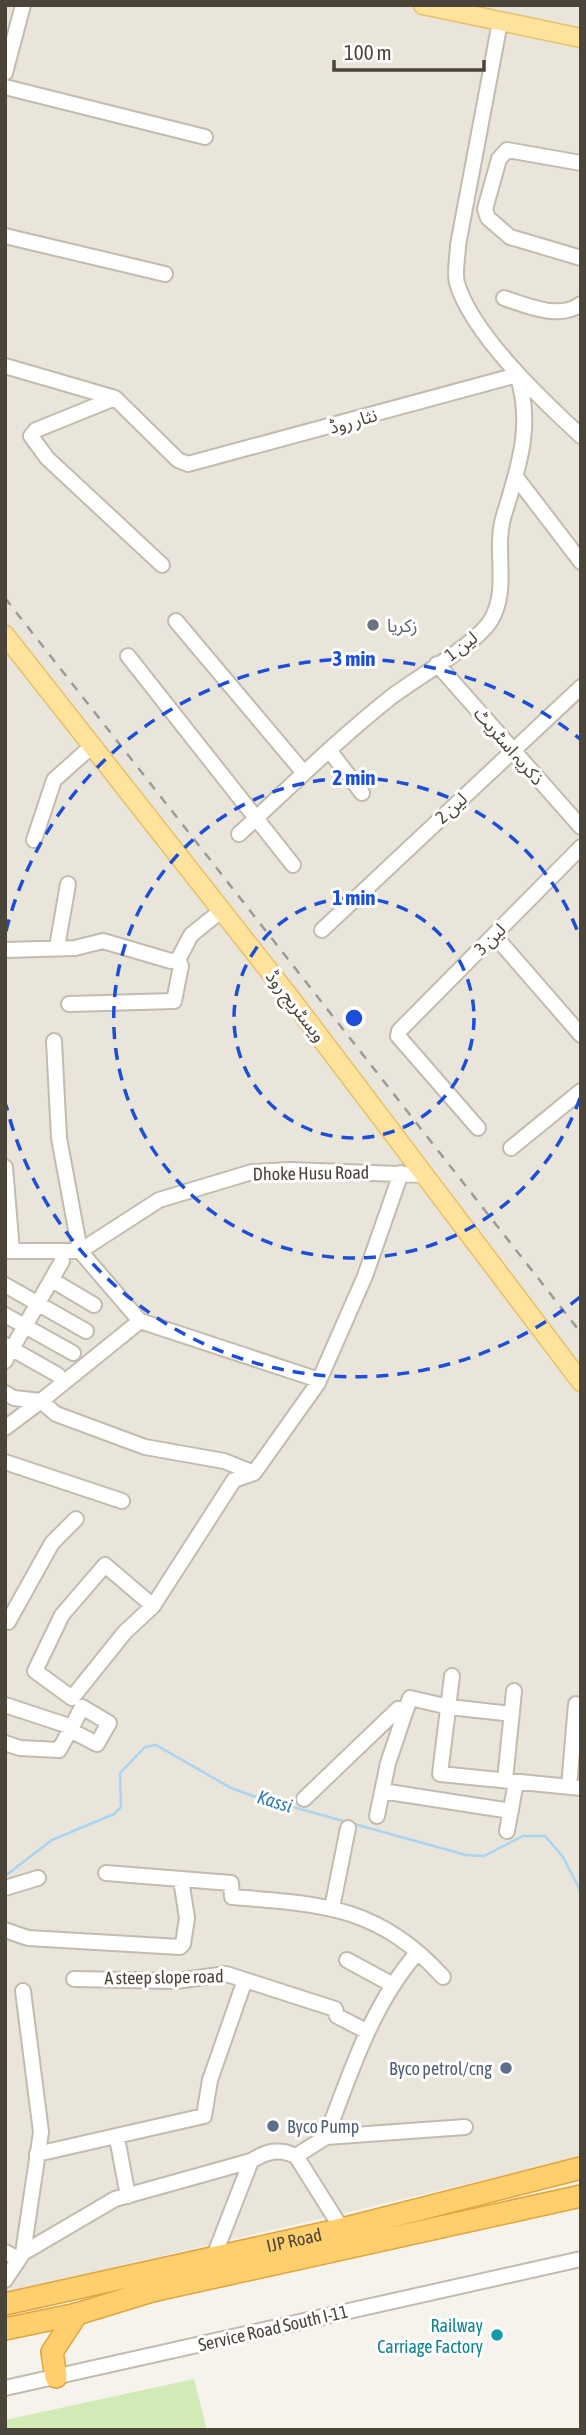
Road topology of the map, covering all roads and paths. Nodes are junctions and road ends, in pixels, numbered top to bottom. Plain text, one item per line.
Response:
1 (23, 5) edge
2 (423, 5) edge
3 (500, 22) junction
4 (581, 38) edge
5 (5, 73) edge
6 (5, 87) edge
7 (205, 137) dead end
8 (580, 161) edge
9 (5, 236) edge
10 (581, 258) edge
11 (165, 274) dead end
12 (505, 298) dead end
13 (581, 304) edge
14 (5, 366) edge
15 (517, 375) junction
16 (115, 398) junction
17 (581, 436) edge
18 (516, 477) junction
19 (581, 562) edge
20 (162, 565) dead end
21 (176, 621) dead end
22 (5, 635) edge
23 (128, 656) dead end
24 (437, 664) junction
25 (581, 687) edge
26 (93, 745) junction
27 (512, 749) junction
28 (329, 750) junction
29 (304, 773) junction
30 (362, 793) dead end
31 (256, 818) junction
32 (581, 827) edge
33 (239, 834) dead end
34 (34, 840) dead end
35 (581, 847) edge
36 (293, 865) dead end
37 (68, 884) dead end
38 (222, 910) junction
39 (322, 930) dead end
40 (494, 935) junction
41 (57, 947) junction
42 (5, 950) edge
43 (178, 960) junction
44 (69, 1004) dead end
45 (581, 1035) edge
46 (54, 1041) dead end
47 (581, 1091) edge
48 (478, 1128) dead end
49 (511, 1148) dead end
50 (5, 1167) edge
51 (401, 1173) junction
52 (426, 1175) junction
53 (9, 1251) edge
54 (80, 1251) junction
55 (62, 1261) dead end
56 (52, 1280) junction
57 (5, 1285) edge
58 (38, 1303) junction
59 (94, 1305) dead end
60 (5, 1315) edge
61 (140, 1321) junction
62 (25, 1326) junction
63 (86, 1331) dead end
64 (8, 1352) edge
65 (73, 1353) dead end
66 (58, 1375) dead end
67 (319, 1380) junction
68 (581, 1382) edge
69 (5, 1393) edge
70 (41, 1401) junction
71 (5, 1428) edge
72 (5, 1462) edge
73 (254, 1473) junction
74 (122, 1501) dead end
75 (76, 1519) dead end
76 (153, 1606) junction
77 (6, 1625) edge
78 (452, 1676) dead end
79 (514, 1691) dead end
80 (576, 1704) dead end
81 (5, 1706) edge
82 (449, 1707) junction
83 (407, 1708) junction
84 (512, 1714) junction
85 (5, 1743) edge
86 (440, 1774) junction
87 (510, 1781) junction
88 (575, 1788) edge
89 (382, 1791) junction
90 (304, 1799) dead end
91 (434, 1799) junction
92 (511, 1811) junction
93 (377, 1816) dead end
94 (348, 1828) dead end
95 (507, 1831) dead end
96 (106, 1873) dead end
97 (38, 1878) dead end
98 (181, 1880) junction
99 (5, 1888) edge
100 (332, 1908) junction
101 (5, 1930) edge
102 (417, 1953) junction
103 (347, 1960) dead end
104 (443, 1977) dead end
105 (74, 1979) dead end
106 (244, 1983) junction
107 (391, 1984) junction
108 (23, 1991) dead end
109 (366, 2032) junction
110 (465, 2127) dead end
111 (326, 2137) junction
112 (117, 2138) junction
113 (37, 2154) junction
114 (296, 2155) junction
115 (251, 2161) junction
116 (581, 2168) edge
117 (532, 2181) junction
118 (128, 2196) junction
119 (581, 2196) edge
120 (536, 2206) junction
121 (342, 2229) junction
122 (5, 2252) edge
123 (21, 2256) junction
124 (214, 2256) junction
125 (581, 2259) edge
126 (5, 2280) edge
127 (5, 2304) edge
128 (77, 2314) junction
129 (11, 2328) edge
130 (52, 2352) junction
131 (56, 2377) junction
132 (5, 2388) edge

1 - 5 street
2 - 3 main road
3 - 4 main road
3 - 15 street
6 - 7 street
8 - 10 street
9 - 11 street
12 - 13 street
14 - 16 street
15 - 16 street, نثار روڈ
15 - 17 street
15 - 18 street, لین 1
16 - 20 street
18 - 19 street
18 - 24 street, لین 1
21 - 29 street
22 - 26 main road, ویسٹریج روڈ
23 - 31 street
24 - 27 street, ذکریہ اسٹریٹ
24 - 28 street, لین 1
25 - 27 street, لین 2
26 - 34 street
26 - 38 main road, ویسٹریج روڈ
27 - 32 street, ذکریہ اسٹریٹ
27 - 39 street, لین 2
28 - 29 street, لین 1
28 - 30 street
29 - 31 street, لین 1
31 - 33 street, لین 1
31 - 36 street
35 - 40 street, لین 3
37 - 41 street
38 - 43 street
38 - 52 main road, ویسٹریج روڈ
40 - 45 street
40 - 48 street, لین 3
41 - 42 street
41 - 43 street
43 - 44 street
46 - 54 street
47 - 49 street
50 - 53 street
51 - 52 street, Dhoke Husu Road
51 - 54 street, Dhoke Husu Road
51 - 67 street
52 - 68 main road, ویسٹریج روڈ
53 - 54 street
54 - 61 street
55 - 56 street
56 - 58 street
56 - 59 street
57 - 58 street
58 - 62 street
58 - 63 street
60 - 62 street
61 - 67 street
61 - 70 street
62 - 64 street
62 - 65 street
64 - 66 street
67 - 73 street
69 - 70 street
70 - 71 street
70 - 73 street
72 - 74 street
73 - 76 street
75 - 77 street
76 - 76 street
78 - 82 street
79 - 84 street
80 - 88 street
81 - 85 street
82 - 83 street
82 - 84 street
82 - 86 street
83 - 89 street
83 - 90 street
84 - 87 street
86 - 87 street
86 - 91 street
87 - 88 street
87 - 92 street
89 - 91 street
89 - 93 street
91 - 92 street
92 - 95 street
94 - 100 street
96 - 98 street
97 - 99 street
98 - 100 street
98 - 101 street
100 - 102 street
102 - 104 street
102 - 107 street
103 - 107 street
105 - 106 street, A steep slope road
106 - 109 street, A steep slope road
106 - 112 street
107 - 109 street
108 - 113 street
109 - 111 street
110 - 111 street
111 - 114 street
112 - 113 street
112 - 118 street
113 - 123 street
114 - 115 street
114 - 121 street
115 - 118 street
115 - 124 street
116 - 117 highway, IJP Road
117 - 120 highway
117 - 121 highway, IJP Road
118 - 123 street
119 - 120 highway, IJP Road
120 - 128 highway, IJP Road
121 - 124 highway, IJP Road
122 - 123 street
123 - 126 street
124 - 127 highway, IJP Road
125 - 131 street, Service Road South I-11
128 - 129 highway, IJP Road
128 - 130 highway
129 - 130 highway
130 - 131 highway
131 - 132 street, Service Road South I-11

